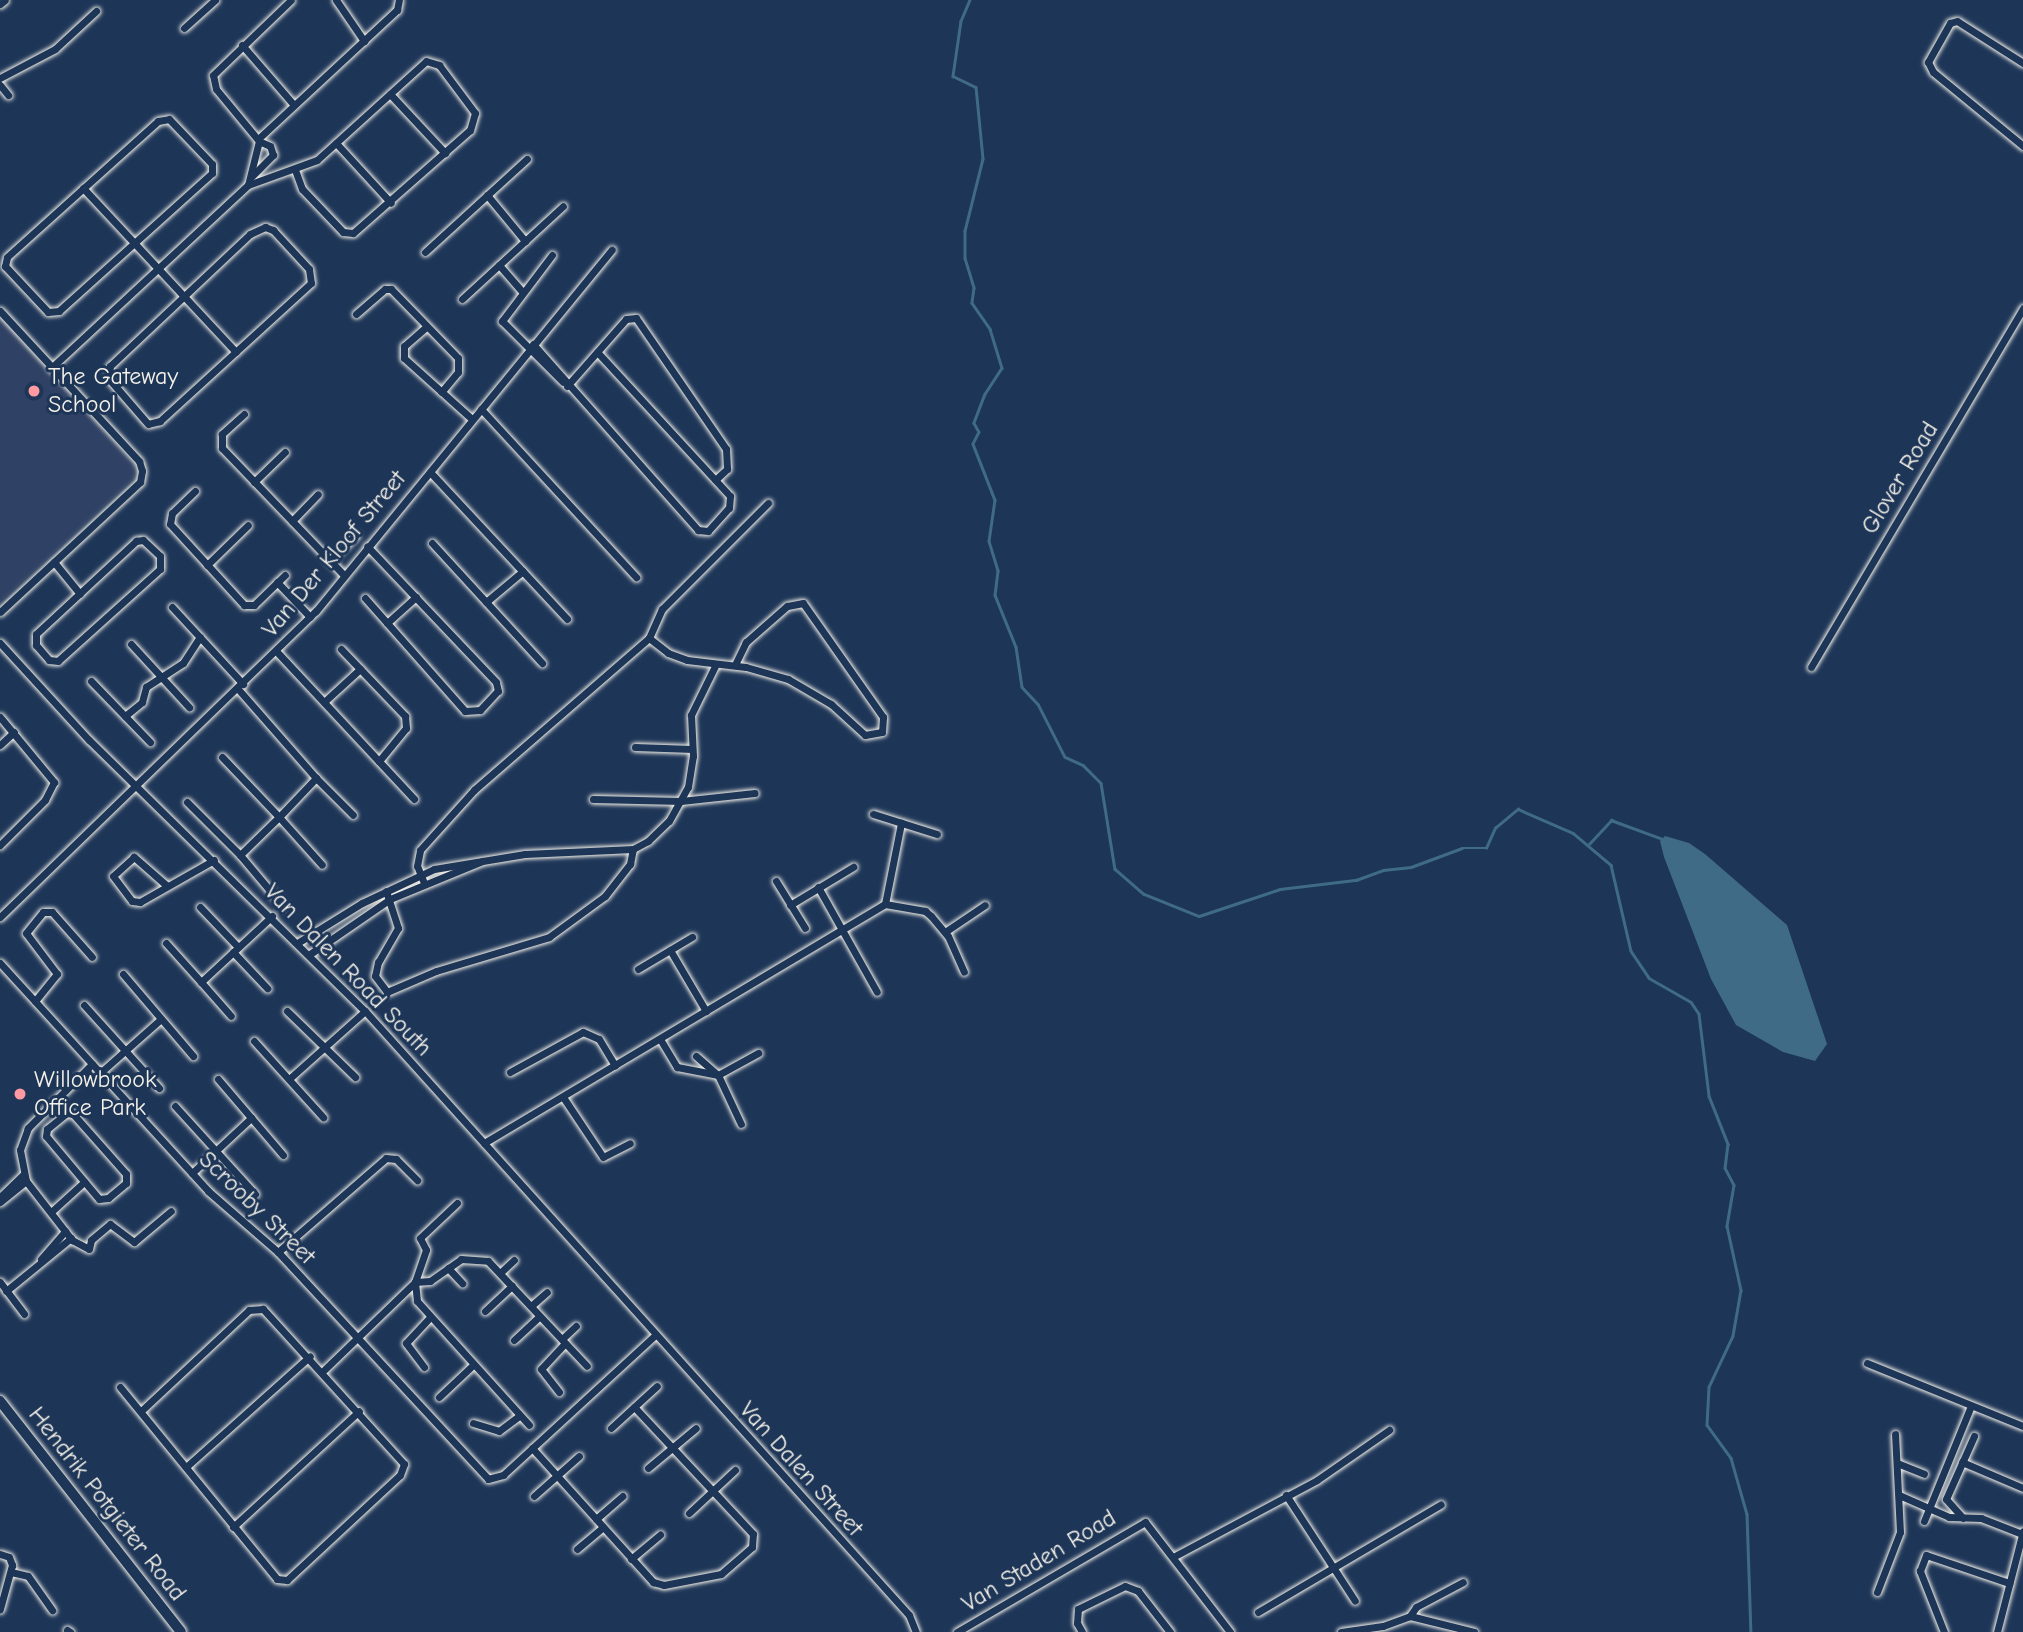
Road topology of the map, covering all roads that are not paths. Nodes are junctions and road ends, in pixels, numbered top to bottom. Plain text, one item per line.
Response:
1 (5, 0) edge
2 (215, 0) edge
3 (291, 0) edge
4 (336, 0) edge
5 (399, 0) edge
6 (0, 4) edge
7 (96, 11) dead end
8 (184, 28) dead end
9 (364, 41) junction
10 (242, 45) junction
11 (2023, 64) edge
12 (0, 78) edge
13 (0, 85) edge
14 (390, 94) junction
15 (8, 95) dead end
16 (294, 105) junction
17 (258, 140) junction
18 (336, 143) junction
19 (2023, 146) edge
20 (445, 153) junction
21 (527, 159) dead end
22 (295, 170) junction
23 (249, 181) junction
24 (83, 188) junction
25 (487, 195) junction
26 (391, 203) junction
27 (563, 206) dead end
28 (525, 241) junction
29 (136, 244) junction
30 (612, 250) dead end
31 (425, 253) dead end
32 (552, 254) dead end
33 (499, 265) junction
34 (159, 269) junction
35 (522, 291) junction
36 (185, 296) junction
37 (462, 299) dead end
38 (2023, 308) edge
39 (0, 311) edge
40 (356, 314) dead end
41 (426, 327) junction
42 (531, 347) junction
43 (236, 352) junction
44 (597, 352) junction
45 (51, 368) junction
46 (565, 384) junction
47 (442, 392) junction
48 (481, 409) junction
49 (244, 414) dead end
50 (472, 419) junction
51 (285, 452) dead end
52 (430, 471) junction
53 (715, 481) junction
54 (254, 482) junction
55 (195, 491) dead end
56 (318, 494) dead end
57 (768, 503) dead end
58 (292, 521) junction
59 (248, 525) dead end
60 (356, 535) dead end
61 (432, 543) dead end
62 (367, 546) junction
63 (329, 561) junction
64 (54, 562) junction
65 (206, 565) junction
66 (523, 571) junction
67 (285, 575) dead end
68 (344, 575) junction
69 (636, 577) dead end
70 (277, 582) junction
71 (80, 594) junction
72 (416, 597) junction
73 (365, 598) dead end
74 (486, 602) junction
75 (172, 607) dead end
76 (0, 612) edge
77 (310, 617) junction
78 (567, 619) dead end
79 (387, 623) junction
80 (200, 637) junction
81 (649, 638) junction
82 (0, 643) edge
83 (131, 644) dead end
84 (341, 649) dead end
85 (277, 652) junction
86 (542, 663) dead end
87 (735, 665) junction
88 (715, 666) junction
89 (1811, 667) dead end
90 (360, 668) junction
91 (163, 679) junction
92 (91, 681) dead end
93 (240, 686) junction
94 (324, 702) junction
95 (189, 707) dead end
96 (125, 716) junction
97 (0, 717) edge
98 (14, 732) junction
99 (150, 742) dead end
100 (0, 745) edge
101 (635, 747) dead end
102 (692, 749) junction
103 (222, 757) dead end
104 (379, 761) junction
105 (316, 778) junction
106 (134, 784) junction
107 (755, 793) dead end
108 (414, 799) dead end
109 (593, 799) dead end
110 (681, 801) junction
111 (187, 802) dead end
112 (873, 814) dead end
113 (353, 815) dead end
114 (279, 817) junction
115 (901, 823) junction
116 (937, 834) dead end
117 (0, 845) edge
118 (634, 849) junction
119 (240, 855) junction
120 (214, 860) junction
121 (322, 865) dead end
122 (853, 867) dead end
123 (422, 879) junction
124 (776, 881) dead end
125 (166, 885) junction
126 (818, 887) junction
127 (388, 895) junction
128 (885, 904) junction
129 (283, 905) dead end
130 (790, 905) junction
131 (985, 905) dead end
132 (200, 907) dead end
133 (272, 916) junction
134 (0, 917) edge
135 (805, 928) dead end
136 (842, 930) junction
137 (945, 932) junction
138 (692, 937) dead end
139 (299, 942) junction
140 (166, 943) dead end
141 (236, 950) junction
142 (670, 950) junction
143 (310, 954) junction
144 (92, 957) dead end
145 (0, 963) edge
146 (638, 969) dead end
147 (964, 972) dead end
148 (123, 974) dead end
149 (201, 982) junction
150 (267, 988) dead end
151 (877, 992) dead end
152 (35, 1001) junction
153 (84, 1005) dead end
154 (365, 1011) junction
155 (706, 1011) junction
156 (286, 1012) dead end
157 (231, 1016) dead end
158 (160, 1020) junction
159 (660, 1039) junction
160 (254, 1041) dead end
161 (324, 1048) junction
162 (125, 1051) junction
163 (758, 1054) dead end
164 (193, 1056) dead end
165 (695, 1056) dead end
166 (92, 1064) junction
167 (615, 1066) junction
168 (510, 1072) dead end
169 (100, 1073) junction
170 (718, 1075) junction
171 (355, 1077) dead end
172 (218, 1079) dead end
173 (289, 1079) junction
174 (159, 1088) dead end
175 (563, 1097) junction
176 (175, 1106) dead end
177 (323, 1117) dead end
178 (251, 1118) junction
179 (741, 1124) dead end
180 (484, 1143) junction
181 (630, 1143) dead end
182 (216, 1150) junction
183 (283, 1155) dead end
184 (192, 1173) junction
185 (25, 1177) junction
186 (417, 1180) dead end
187 (85, 1182) junction
188 (255, 1194) dead end
189 (0, 1197) edge
190 (0, 1202) edge
191 (457, 1203) dead end
192 (171, 1211) dead end
193 (51, 1212) junction
194 (68, 1235) junction
195 (278, 1252) junction
196 (514, 1260) dead end
197 (448, 1268) junction
198 (500, 1273) junction
199 (0, 1282) edge
200 (415, 1282) junction
201 (462, 1283) dead end
202 (512, 1286) junction
203 (6, 1291) junction
204 (547, 1292) dead end
205 (531, 1307) junction
206 (485, 1311) dead end
207 (24, 1314) dead end
208 (540, 1316) junction
209 (429, 1318) junction
210 (576, 1326) dead end
211 (654, 1336) junction
212 (358, 1340) junction
213 (514, 1340) dead end
214 (563, 1341) junction
215 (310, 1356) junction
216 (1867, 1363) dead end
217 (473, 1365) junction
218 (587, 1366) dead end
219 (424, 1367) dead end
220 (324, 1370) junction
221 (657, 1386) dead end
222 (120, 1387) dead end
223 (559, 1392) dead end
224 (439, 1397) dead end
225 (0, 1401) edge
226 (1971, 1406) junction
227 (634, 1407) junction
228 (142, 1410) junction
229 (359, 1411) junction
230 (520, 1415) junction
231 (473, 1423) dead end
232 (529, 1425) dead end
233 (2023, 1426) edge
234 (611, 1428) dead end
235 (695, 1428) dead end
236 (1389, 1430) dead end
237 (1895, 1434) dead end
238 (1974, 1436) dead end
239 (532, 1448) junction
240 (672, 1448) junction
241 (579, 1456) dead end
242 (1962, 1462) junction
243 (1897, 1463) junction
244 (186, 1467) junction
245 (648, 1468) dead end
246 (736, 1469) dead end
247 (1924, 1474) dead end
248 (557, 1476) junction
249 (2023, 1488) edge
250 (712, 1491) junction
251 (1286, 1495) junction
252 (1899, 1495) junction
253 (534, 1496) dead end
254 (622, 1496) dead end
255 (1441, 1504) dead end
256 (1929, 1509) junction
257 (690, 1513) dead end
258 (1963, 1518) junction
259 (596, 1519) junction
260 (1924, 1521) dead end
261 (233, 1527) junction
262 (603, 1527) junction
263 (2022, 1532) edge
264 (660, 1535) dead end
265 (577, 1549) dead end
266 (0, 1554) edge
267 (1173, 1558) junction
268 (631, 1559) junction
269 (1332, 1567) junction
270 (11, 1572) junction
271 (1463, 1581) dead end
272 (2009, 1583) junction
273 (1877, 1592) dead end
274 (1355, 1601) dead end
275 (0, 1609) edge
276 (52, 1610) dead end
277 (1258, 1612) dead end
278 (1410, 1616) junction
279 (1228, 1629) edge
280 (1354, 1630) edge
281 (915, 1631) edge
282 (181, 1632) edge
283 (957, 1632) edge
284 (1082, 1632) edge
285 (1170, 1632) edge
286 (1218, 1632) edge
287 (1341, 1632) edge
288 (1474, 1632) edge
289 (1944, 1632) edge
290 (1997, 1632) edge

1 - 6 street
2 - 8 street
3 - 10 street
4 - 9 street
5 - 9 street
7 - 12 street
9 - 16 street
10 - 16 street
10 - 17 street
11 - 19 street
13 - 15 street
14 - 18 street
14 - 20 street
14 - 20 street
16 - 17 street
17 - 23 street
17 - 23 street
18 - 22 street
18 - 26 street
20 - 26 street
21 - 25 street
22 - 23 street
22 - 26 street
23 - 34 street
24 - 29 street
24 - 29 street
24 - 29 street
25 - 28 street
25 - 31 street
27 - 28 street
28 - 33 street
29 - 34 street
30 - 42 street, Van Der Kloof Street
32 - 35 street
33 - 35 street
33 - 37 street
34 - 36 street
34 - 45 street
35 - 42 street
36 - 43 street
36 - 43 street
36 - 43 street
38 - 89 street, Glover Road
39 - 45 street
40 - 41 street
41 - 47 street
41 - 47 street
42 - 46 street
42 - 48 street, Van Der Kloof Street
44 - 46 street
44 - 53 street
44 - 53 street
45 - 64 street
46 - 53 street
47 - 50 street
48 - 50 street, Van Der Kloof Street
48 - 69 street
49 - 54 street
50 - 52 street, Van Der Kloof Street
51 - 54 street
52 - 62 street, Van Der Kloof Street
52 - 66 street
54 - 58 street
55 - 65 street
56 - 58 street
57 - 81 street
58 - 63 street
59 - 65 street
60 - 63 street
61 - 74 street
62 - 68 street, Van Der Kloof Street
62 - 72 street
63 - 68 street
64 - 71 street
64 - 76 street
65 - 70 street
66 - 74 street
66 - 78 street
67 - 70 street
68 - 77 street, Van Der Kloof Street
70 - 77 street
71 - 71 street
72 - 79 street
72 - 79 street
73 - 79 street
74 - 86 street
75 - 80 street
77 - 85 street, Van Der Kloof Street
80 - 91 street
80 - 93 street
81 - 88 street
81 - 123 street
82 - 106 street, Van Dalen Road South
83 - 91 street
84 - 90 street
85 - 93 street, Van Der Kloof Street
85 - 94 street
87 - 87 street
87 - 88 street
88 - 102 street
90 - 94 street
90 - 104 street
91 - 95 street
91 - 96 street
92 - 96 street
93 - 105 street
93 - 106 street, Van Der Kloof Street
94 - 104 street
96 - 99 street
97 - 98 street
98 - 100 street
98 - 117 street
101 - 102 street
102 - 110 street
103 - 114 street
104 - 108 street
105 - 113 street
105 - 114 street
106 - 120 street, Van Dalen Road South
106 - 134 street, Van Der Kloof Street
107 - 110 street
109 - 110 street
110 - 118 street
111 - 119 street
112 - 115 street
114 - 119 street
114 - 121 street
115 - 116 street
115 - 128 street
118 - 123 street
118 - 127 street
119 - 129 street
120 - 125 street
120 - 133 street, Van Dalen Road South
122 - 126 street
123 - 127 street
124 - 130 street
125 - 125 street
126 - 130 street
126 - 136 street
127 - 139 street
127 - 143 street
128 - 136 street
128 - 137 street
130 - 135 street
131 - 137 street
132 - 141 street
133 - 139 street, Van Dalen Road South
133 - 141 street
136 - 151 street
136 - 155 street
137 - 147 street
138 - 142 street
139 - 143 street, Van Dalen Road South
140 - 149 street
141 - 149 street
141 - 150 street
142 - 146 street
142 - 155 street
143 - 154 street, Van Dalen Road South
144 - 152 street
145 - 152 street, Scrooby Street
148 - 158 street
149 - 157 street
152 - 166 street, Scrooby Street
153 - 162 street
154 - 161 street
154 - 180 street, Van Dalen Road South
155 - 159 street
156 - 161 street
158 - 162 street
158 - 164 street
159 - 167 street
159 - 170 street
160 - 173 street
161 - 171 street
161 - 173 street
162 - 169 street
162 - 174 street
163 - 170 street
165 - 170 street
166 - 169 street, Scrooby Street
166 - 185 street
167 - 168 street
167 - 175 street
169 - 184 street, Scrooby Street
170 - 179 street
172 - 178 street
173 - 177 street
175 - 180 street
175 - 181 street
176 - 182 street
178 - 182 street
178 - 183 street
180 - 211 street, Van Dalen Road South
182 - 184 street
182 - 188 street
184 - 195 street, Scrooby Street
185 - 189 street
185 - 190 street
185 - 193 street
186 - 195 street
187 - 187 street
187 - 193 street
191 - 200 street
192 - 194 street
193 - 194 street
194 - 203 street
195 - 212 street, Scrooby Street
196 - 198 street
197 - 198 street
197 - 200 street
197 - 201 street
198 - 202 street
199 - 203 street
200 - 209 street
200 - 212 street
202 - 205 street
202 - 206 street
203 - 207 street
204 - 205 street
205 - 208 street
208 - 213 street
208 - 214 street
209 - 217 street
209 - 219 street
210 - 214 street
211 - 239 street
211 - 281 street, Van Dalen Street
212 - 220 street
212 - 239 street, Scrooby Street
214 - 218 street
214 - 223 street
215 - 220 street
215 - 228 street
215 - 244 street
216 - 226 street
217 - 224 street
217 - 230 street
220 - 229 street
221 - 227 street
222 - 228 street
225 - 282 main road, Hendrik Potgieter Road
226 - 233 street
226 - 256 street
227 - 234 street
227 - 240 street
228 - 244 street
229 - 261 street
229 - 261 street
230 - 231 street
230 - 232 street
235 - 240 street
236 - 251 street
237 - 243 street
238 - 242 street
239 - 248 street
240 - 245 street
240 - 250 street
241 - 248 street
242 - 249 street
242 - 258 street
243 - 247 street
243 - 252 street
244 - 261 street
246 - 250 street
248 - 253 street
248 - 259 street
250 - 257 street
250 - 268 street
251 - 267 street
251 - 269 street
252 - 256 street
252 - 273 street
254 - 259 street
255 - 269 street
256 - 258 street
256 - 260 street
258 - 263 street
259 - 262 street
262 - 265 street
262 - 268 street
263 - 272 street
264 - 268 street
266 - 270 street
267 - 279 street
267 - 283 street, Van Staden Road
269 - 274 street
269 - 277 street
270 - 275 street
270 - 276 street
271 - 278 street
272 - 289 street
272 - 290 street
278 - 280 street
278 - 288 street
279 - 286 street
280 - 287 street
284 - 285 street

